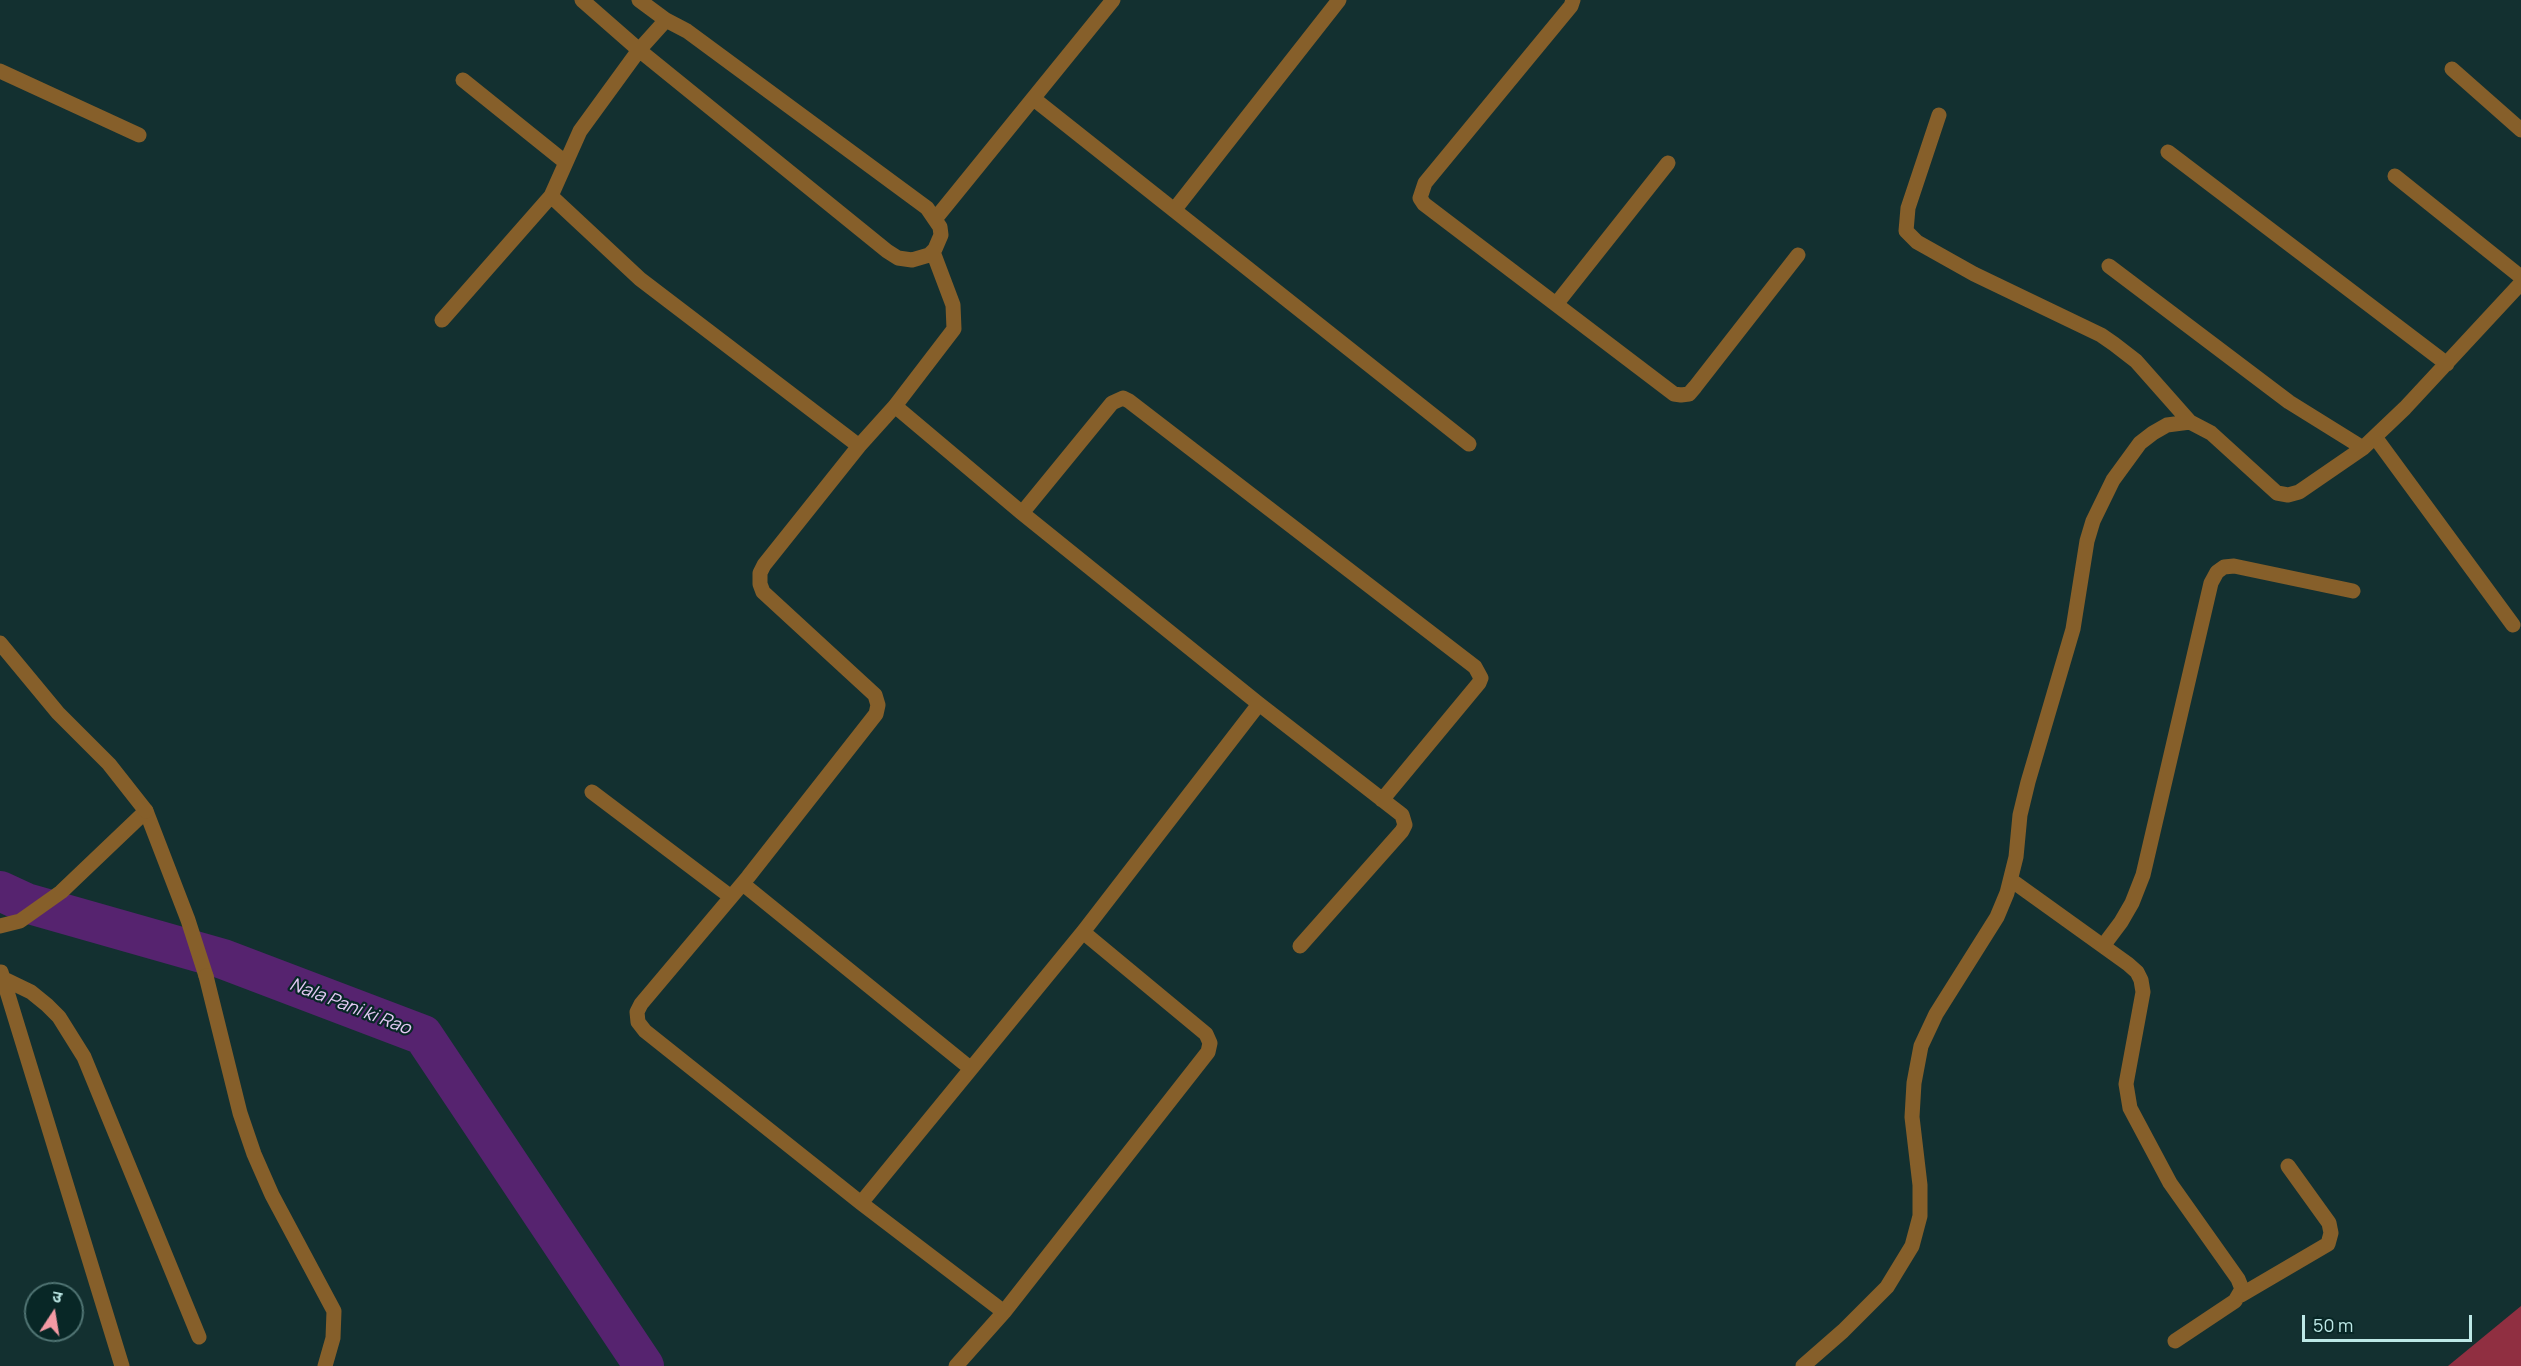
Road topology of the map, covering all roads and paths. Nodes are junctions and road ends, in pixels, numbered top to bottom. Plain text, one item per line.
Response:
1 (582, 0) edge
2 (639, 0) edge
3 (1113, 0) edge
4 (1339, 0) edge
5 (1573, 0) edge
6 (666, 20) junction
7 (639, 51) junction
8 (2452, 69) dead end
9 (0, 71) edge
10 (463, 80) dead end
11 (1034, 99) junction
12 (1939, 116) dead end
13 (2521, 130) edge
14 (139, 135) dead end
15 (2169, 152) dead end
16 (565, 162) junction
17 (1668, 163) dead end
18 (2395, 176) dead end
19 (550, 196) junction
20 (1174, 209) junction
21 (936, 218) junction
22 (933, 252) junction
23 (1798, 255) dead end
24 (2109, 266) dead end
25 (2521, 277) edge
26 (2521, 283) edge
27 (1557, 303) junction
28 (442, 320) dead end
29 (2447, 364) junction
30 (895, 406) junction
31 (2190, 422) junction
32 (2375, 437) junction
33 (1469, 444) dead end
34 (859, 446) junction
35 (2363, 448) junction
36 (1022, 513) junction
37 (2353, 591) dead end
38 (2513, 625) dead end
39 (0, 643) edge
40 (1259, 704) junction
41 (592, 792) dead end
42 (1382, 800) junction
43 (146, 811) junction
44 (2011, 880) junction
45 (743, 884) junction
46 (731, 897) junction
47 (0, 926) edge
48 (1083, 932) junction
49 (1300, 946) dead end
50 (2103, 946) junction
51 (1, 974) edge
52 (970, 1068) junction
53 (2288, 1167) dead end
54 (861, 1203) junction
55 (2241, 1295) junction
56 (1004, 1312) junction
57 (199, 1337) dead end
58 (2175, 1341) dead end
59 (122, 1366) edge
60 (325, 1366) edge
61 (956, 1366) edge
62 (1803, 1366) edge

1 - 7 street
2 - 6 street
3 - 11 street
4 - 20 street
5 - 27 street
6 - 7 street
6 - 21 street
7 - 16 street
7 - 22 street
8 - 13 street
9 - 14 street
10 - 16 street
11 - 20 street
11 - 21 street
12 - 31 street
15 - 29 street
16 - 19 street
17 - 27 street
18 - 25 street
19 - 28 street
19 - 34 street
20 - 33 street
21 - 22 street
22 - 30 street
23 - 27 street
24 - 35 street
26 - 29 street
29 - 32 street
30 - 34 street
30 - 36 street
31 - 35 street
31 - 44 street
32 - 35 street
32 - 38 street
34 - 45 street
36 - 40 street
36 - 42 street
37 - 50 street
39 - 43 street
40 - 42 street
40 - 48 street
41 - 46 street
42 - 49 street
43 - 47 street
43 - 60 street
44 - 50 street
44 - 62 street
45 - 46 street
45 - 52 street
46 - 54 street
48 - 52 street
48 - 56 street
50 - 55 street
51 - 57 street
51 - 59 street
52 - 54 street
53 - 55 street
54 - 56 street
55 - 58 street
56 - 61 street

